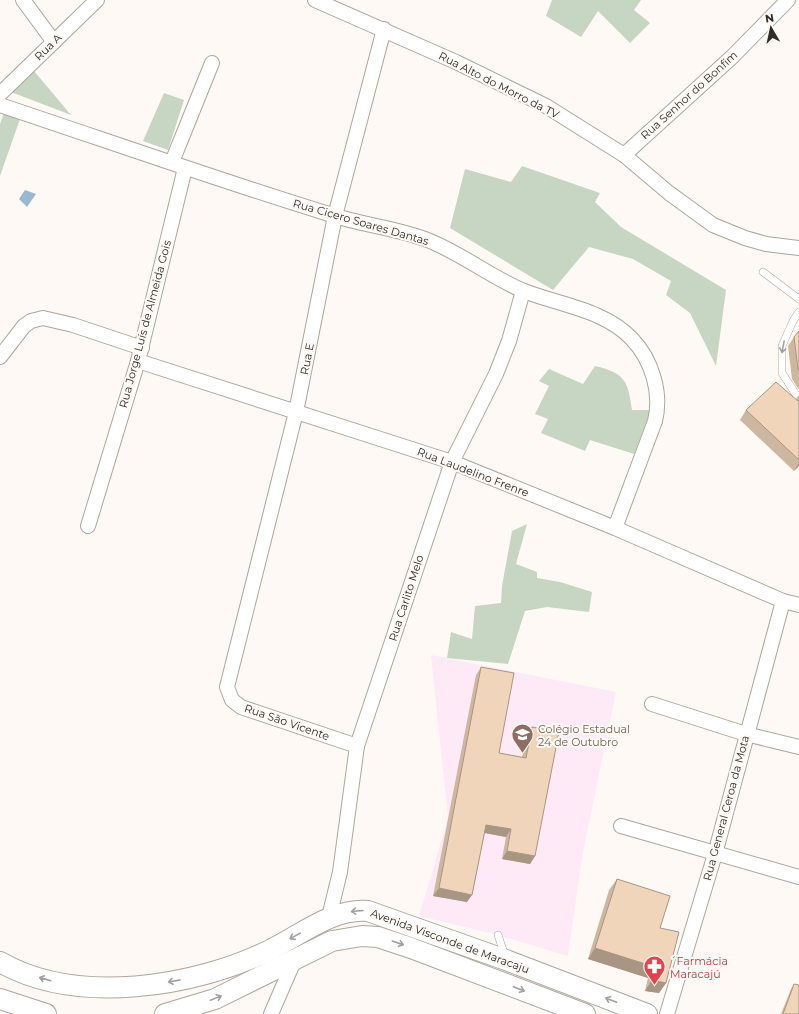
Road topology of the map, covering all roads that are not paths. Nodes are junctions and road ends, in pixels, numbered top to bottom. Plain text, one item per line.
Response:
1 (23, 0) edge
2 (97, 0) edge
3 (788, 0) edge
4 (323, 1) edge
5 (384, 29) junction
6 (54, 42) junction
7 (212, 63) dead end
8 (0, 94) edge
9 (0, 105) edge
10 (624, 155) junction
11 (178, 165) junction
12 (335, 216) junction
13 (799, 248) edge
14 (763, 272) dead end
15 (523, 291) junction
16 (799, 299) edge
17 (799, 312) edge
18 (140, 354) junction
19 (0, 357) edge
20 (799, 399) edge
21 (296, 412) junction
22 (452, 462) junction
23 (88, 526) dead end
24 (615, 528) junction
25 (783, 600) junction
26 (799, 605) edge
27 (227, 687) joint
28 (652, 704) dead end
29 (746, 734) junction
30 (357, 746) junction
31 (799, 747) edge
32 (621, 826) dead end
33 (715, 854) junction
34 (799, 877) edge
35 (329, 917) junction
36 (498, 935) dead end
37 (506, 960) junction
38 (294, 961) junction
39 (0, 962) edge
40 (0, 1000) edge
41 (40, 1013) edge
42 (166, 1014) edge
43 (271, 1014) edge
44 (585, 1014) edge
45 (647, 1014) edge
46 (668, 1014) edge

1 - 6 street
2 - 6 street, Rua A
3 - 10 street, Rua Senhor do Bonfim
4 - 5 street, Rua Alto do Morro da TV
5 - 10 street, Rua Alto do Morro da TV
5 - 12 street, Rua E
6 - 8 street, Rua A
7 - 11 street, Rua Jorge Luís de Almeida Gois
9 - 11 street, Rua Cicero Soares Dantas
10 - 13 street, Rua Alto do Morro da TV
11 - 12 street, Rua Cicero Soares Dantas
11 - 18 street, Rua Jorge Luís de Almeida Gois
12 - 15 street, Rua Cicero Soares Dantas
12 - 21 street, Rua E
14 - 16 lane
15 - 22 street, Rua Carlito Melo
15 - 24 street, Rua Cicero Soares Dantas
17 -> 20 lane
18 - 19 street, Rua Laudelino Frenre
18 - 21 street, Rua Laudelino Frenre
18 - 23 street, Rua Jorge Luís de Almeida Gois
21 - 22 street, Rua Laudelino Frenre
21 - 27 street, Rua E
22 - 24 street, Rua Laudelino Frenre
22 - 30 street, Rua Carlito Melo
24 - 25 street, Rua Laudelino Frenre
25 - 26 street, Rua Laudelino Frenre
25 - 29 street, Rua General Ceroa da Mota
27 - 30 street, Rua São Vicente
28 - 29 street
29 - 31 street
29 - 33 street, Rua General Ceroa da Mota
30 - 35 street, Rua Carlito Melo
32 - 33 street
33 - 34 street
33 - 46 street, Rua General Ceroa da Mota
37 -> 35 main road, Avenida Visconde de Maracaju
35 -> 39 main road, Avenida Visconde de Maracaju
36 - 37 lane
45 -> 37 main road, Avenida Visconde de Maracaju
42 -> 38 main road, Avenida Visconde de Maracaju
38 - 43 street
38 -> 44 main road, Avenida Visconde de Maracaju
40 - 41 main road

